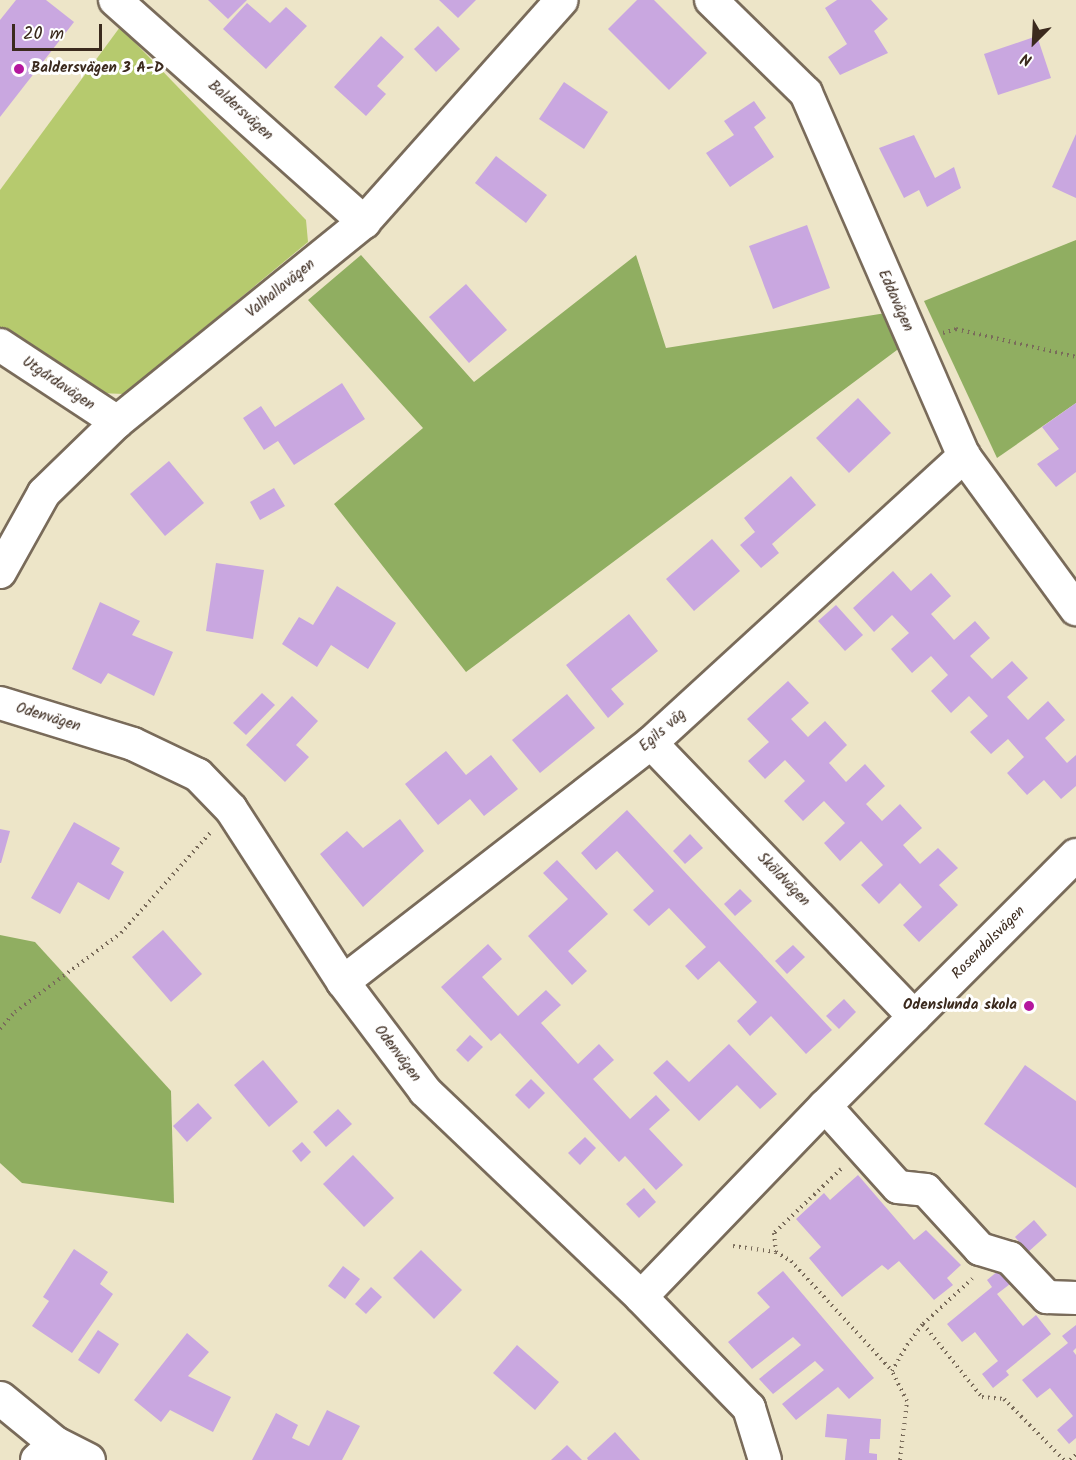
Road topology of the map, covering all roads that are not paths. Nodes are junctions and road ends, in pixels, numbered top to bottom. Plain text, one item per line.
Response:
1 (115, 0) edge
2 (562, 0) edge
3 (711, 0) edge
4 (364, 222) junction
5 (0, 345) edge
6 (117, 422) junction
7 (964, 456) junction
8 (0, 572) edge
9 (1076, 609) edge
10 (0, 703) edge
11 (651, 743) junction
12 (1076, 855) edge
13 (343, 982) junction
14 (915, 1017) junction
15 (825, 1106) junction
16 (641, 1297) junction
17 (1076, 1298) edge
18 (0, 1398) edge
19 (46, 1451) edge
20 (88, 1460) edge
21 (765, 1460) edge

1 - 4 street, Baldersvägen
2 - 4 street, Valhallavägen
3 - 7 street, Eddavägen
4 - 6 street, Valhallavägen
5 - 6 street, Utgårdavägen
6 - 8 street, Valhallavägen
7 - 9 street, Eddavägen
7 - 11 street, Egils väg
10 - 13 street, Odenvägen
11 - 13 street, Egils väg
11 - 14 street, Sköldvägen
12 - 14 street, Rosendalsvägen
13 - 16 street, Odenvägen
14 - 15 street, Rosendalsvägen
15 - 16 street, Rosendalsvägen
15 - 17 street
16 - 21 street, Odenvägen
18 - 19 street
19 - 20 street

